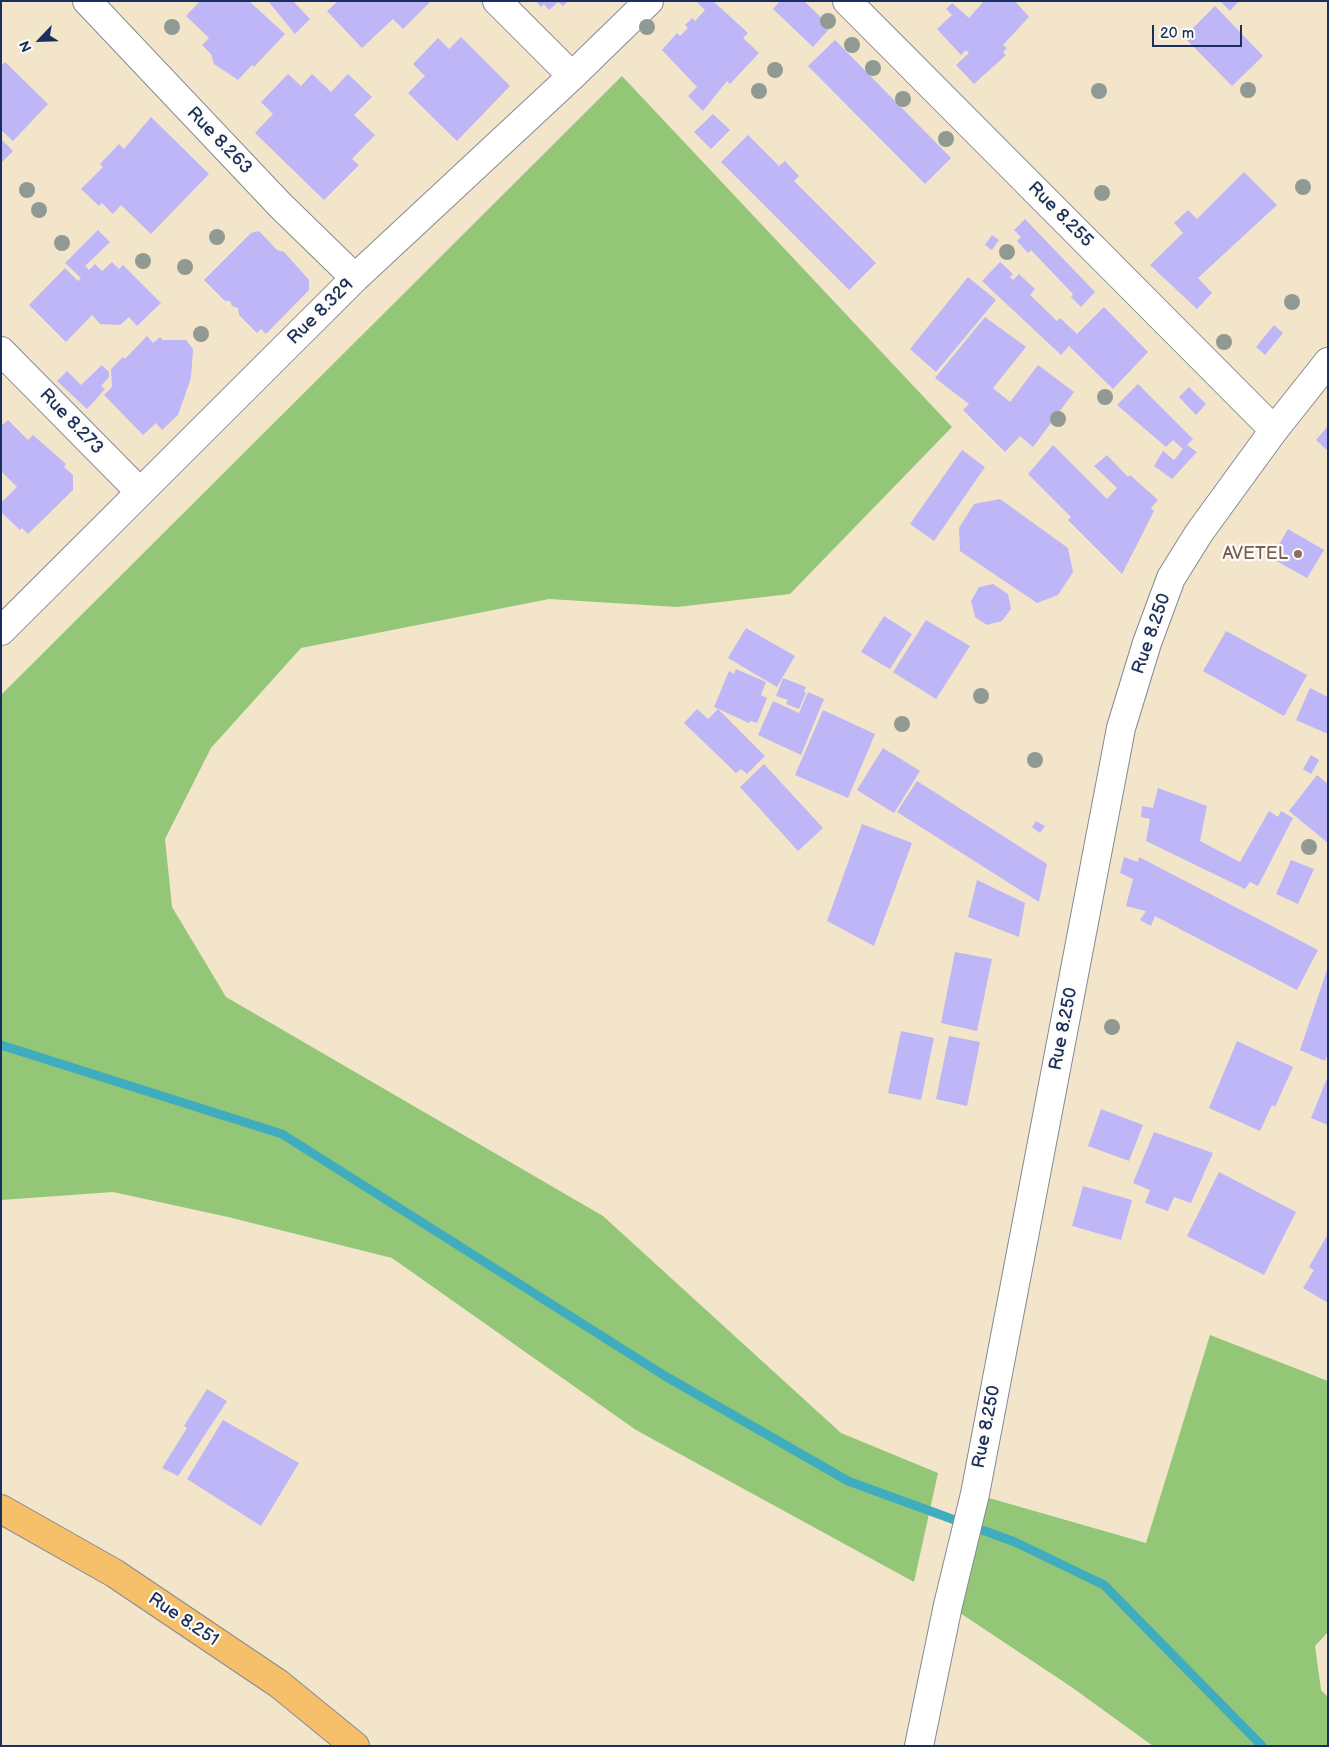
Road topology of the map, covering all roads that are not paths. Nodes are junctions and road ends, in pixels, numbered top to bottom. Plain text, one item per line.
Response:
1 (86, 1) edge
2 (497, 1) edge
3 (649, 1) edge
4 (847, 1) edge
5 (572, 76) junction
6 (355, 278) junction
7 (1, 351) edge
8 (1328, 362) edge
9 (1274, 430) junction
10 (140, 492) junction
11 (1, 631) edge
12 (1, 1509) edge
13 (355, 1746) edge
14 (918, 1746) edge

1 - 6 street, Rue 8.263
2 - 5 street
3 - 5 street, Rue 8.329
4 - 9 street, Rue 8.255
5 - 6 street, Rue 8.329
6 - 10 street, Rue 8.329
7 - 10 street, Rue 8.273
8 - 9 street, Rue 8.250
9 - 14 street, Rue 8.250
10 - 11 street, Rue 8.329
12 - 13 highway, Rue 8.251

